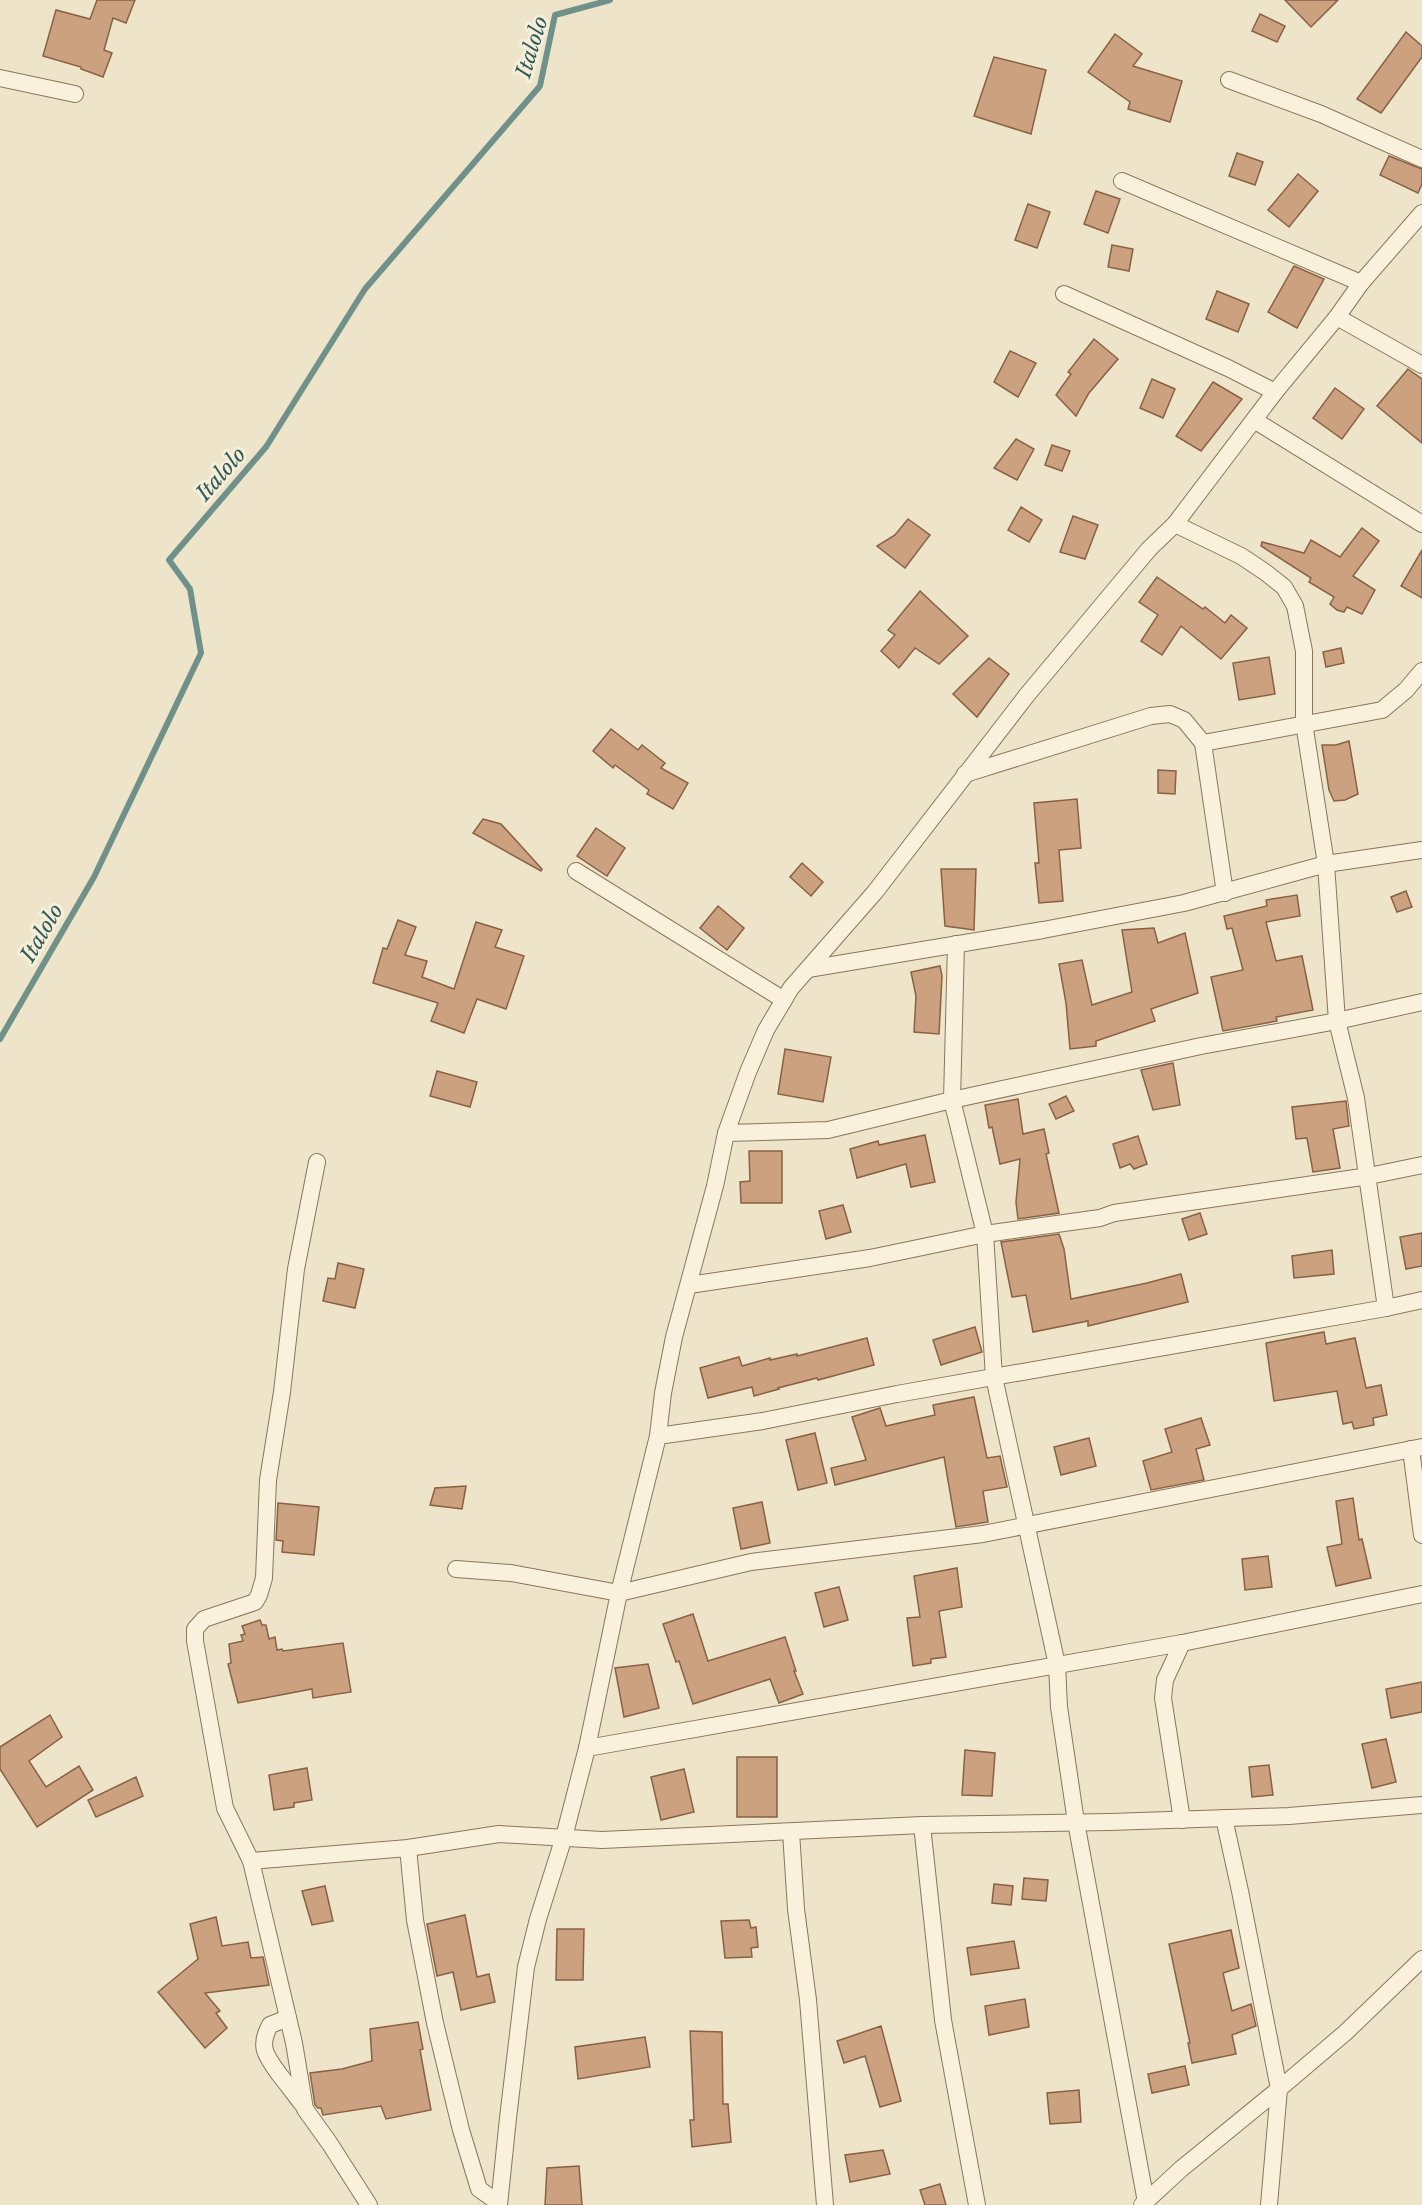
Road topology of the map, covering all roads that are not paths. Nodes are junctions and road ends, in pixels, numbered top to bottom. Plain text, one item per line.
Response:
1 (0, 78) edge
2 (1229, 80) dead end
3 (75, 94) dead end
4 (1422, 159) edge
5 (1122, 181) dead end
6 (1422, 213) edge
7 (1361, 283) junction
8 (1064, 294) dead end
9 (1337, 317) junction
10 (1422, 365) edge
11 (1275, 392) junction
12 (1254, 420) junction
13 (1175, 524) junction
14 (1422, 524) edge
15 (1422, 671) edge
16 (1304, 723) junction
17 (1203, 743) junction
18 (965, 774) junction
19 (1422, 850) edge
20 (1326, 864) junction
21 (576, 871) dead end
22 (1225, 893) junction
23 (956, 944) junction
24 (808, 969) junction
25 (784, 1000) junction
26 (1422, 1002) edge
27 (1337, 1021) junction
28 (952, 1100) junction
29 (726, 1132) junction
30 (317, 1162) dead end
31 (1422, 1166) edge
32 (1368, 1176) junction
33 (985, 1234) junction
34 (689, 1285) junction
35 (1422, 1300) edge
36 (1386, 1308) junction
37 (994, 1377) junction
38 (658, 1436) junction
39 (1416, 1448) edge
40 (1025, 1524) junction
41 (1422, 1535) edge
42 (456, 1569) dead end
43 (619, 1593) junction
44 (1422, 1594) edge
45 (1182, 1643) junction
46 (1057, 1665) junction
47 (587, 1748) junction
48 (1422, 1805) edge
49 (1224, 1818) junction
50 (1182, 1820) junction
51 (1076, 1822) junction
52 (922, 1825) junction
53 (791, 1832) junction
54 (564, 1837) junction
55 (408, 1848) junction
56 (251, 1861) junction
57 (1422, 1959) edge
58 (288, 2018) junction
59 (1279, 2089) junction
60 (305, 2109) junction
61 (1144, 2203) edge
62 (499, 2204) edge
63 (369, 2205) edge
64 (825, 2205) edge
65 (977, 2205) edge
66 (1269, 2205) edge

1 - 3 street
2 - 4 street
5 - 7 street
6 - 7 street
7 - 9 street
8 - 11 street
9 - 10 street
9 - 11 street
11 - 12 street
12 - 13 street
12 - 14 street
13 - 16 street
13 - 18 street
15 - 16 street
16 - 17 street
16 - 20 street
17 - 18 street
17 - 22 street
18 - 24 street
19 - 20 street
20 - 22 street
20 - 27 street
21 - 25 street
22 - 23 street
23 - 24 street
23 - 28 street
24 - 25 street
25 - 29 street
26 - 27 street
27 - 28 street
27 - 32 street
28 - 29 street
28 - 33 street
29 - 34 street
30 - 56 street
31 - 32 street
32 - 33 street
32 - 36 street
33 - 34 street
33 - 37 street
34 - 38 street
35 - 36 street
36 - 37 street
37 - 38 street
37 - 40 street
38 - 43 street
39 - 40 street
39 - 41 street
40 - 43 street
40 - 46 street
42 - 43 street
43 - 47 street
44 - 45 street
45 - 46 street
45 - 50 street
46 - 47 street
46 - 51 street
47 - 54 street
48 - 49 street
49 - 50 street
49 - 59 street
50 - 51 street
51 - 52 street
51 - 61 street
52 - 53 street
52 - 65 street
53 - 54 street
53 - 64 street
54 - 55 street
54 - 62 street
55 - 56 street
55 - 62 street
56 - 58 street
57 - 59 street
58 - 60 street
58 - 60 street
59 - 61 street
59 - 66 street
60 - 63 street

